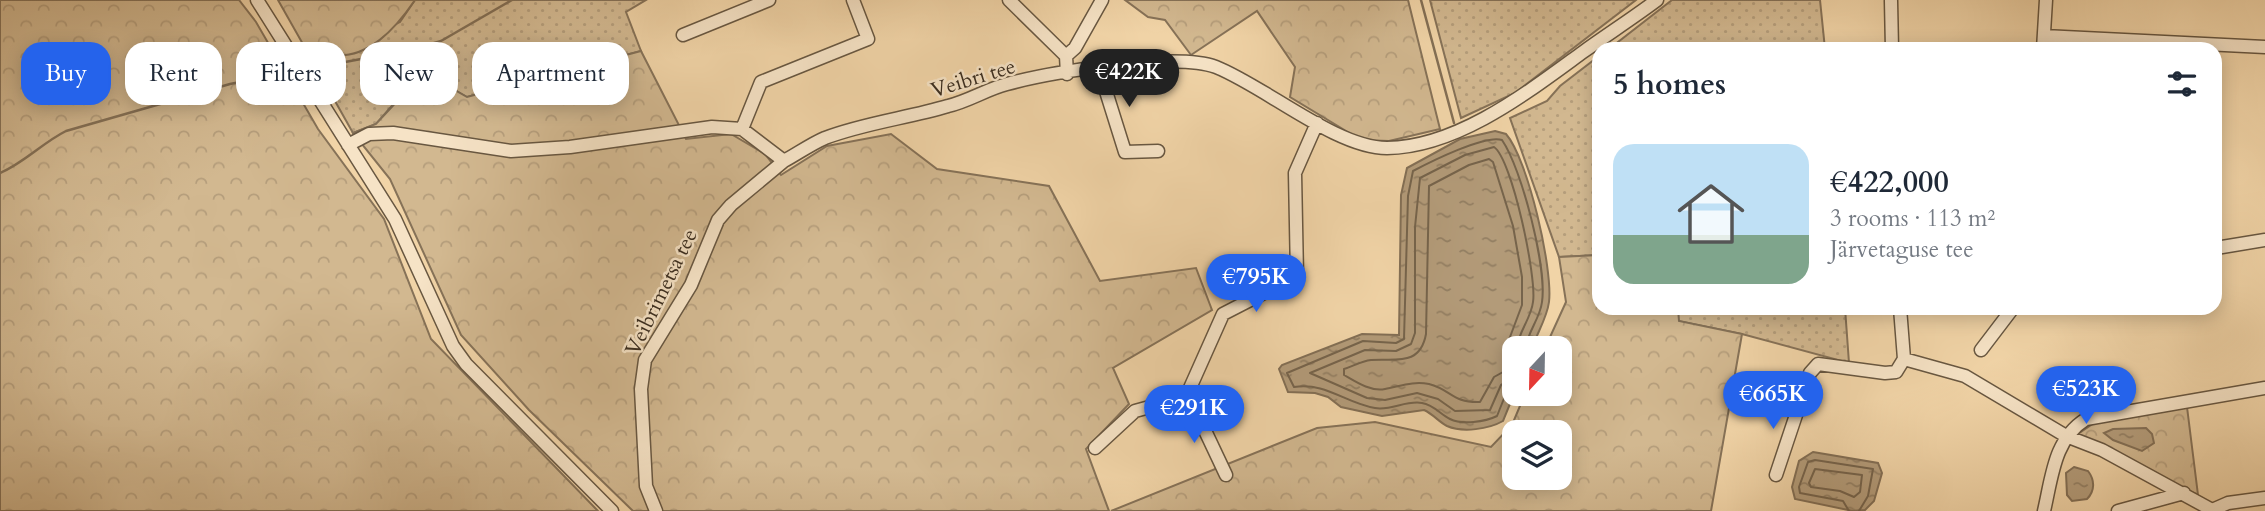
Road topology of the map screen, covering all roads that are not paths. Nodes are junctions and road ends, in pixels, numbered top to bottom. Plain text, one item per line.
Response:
1 (257, 0) edge
2 (769, 0) edge
3 (853, 0) edge
4 (1009, 0) edge
5 (1102, 0) edge
6 (1657, 0) edge
7 (1891, 0) edge
8 (2046, 0) edge
9 (683, 35) dead end
10 (1600, 42) edge
11 (1892, 42) edge
12 (2043, 42) edge
13 (2222, 46) edge
14 (2265, 47) edge
15 (1592, 48) edge
16 (1066, 56) junction
17 (1099, 69) junction
18 (1067, 74) junction
19 (1317, 123) junction
20 (743, 129) junction
21 (348, 145) junction
22 (1158, 151) dead end
23 (784, 161) junction
24 (2265, 240) edge
25 (2222, 247) edge
26 (1900, 315) edge
27 (2008, 315) edge
28 (1981, 350) dead end
29 (1903, 359) junction
30 (2265, 388) edge
31 (1186, 397) junction
32 (2066, 436) junction
33 (1095, 448) dead end
34 (1226, 475) dead end
35 (1776, 475) dead end
36 (2184, 493) junction
37 (2265, 498) edge
38 (2213, 510) edge
39 (612, 511) edge
40 (656, 511) edge
41 (2044, 511) edge
42 (2119, 511) edge

1 - 21 street
2 - 9 street
3 - 20 street
4 - 16 street
5 - 16 street
6 - 10 street, Veibri tee
7 - 11 street
8 - 12 street
13 - 14 street
15 - 19 street, Veibri tee
16 - 18 street
17 - 18 street, Veibri tee
17 - 19 street, Veibri tee
17 - 22 street
18 - 23 street, Veibri tee
19 - 31 street
20 - 21 street
20 - 23 street
21 - 39 street
23 - 40 street, Veibrimetsa tee
24 - 25 street
26 - 29 street
27 - 28 street
29 - 32 street
29 - 35 street
30 - 32 street
31 - 33 street
31 - 34 street
32 - 36 street
32 - 41 street
36 - 38 street
36 - 42 street
37 - 38 street

